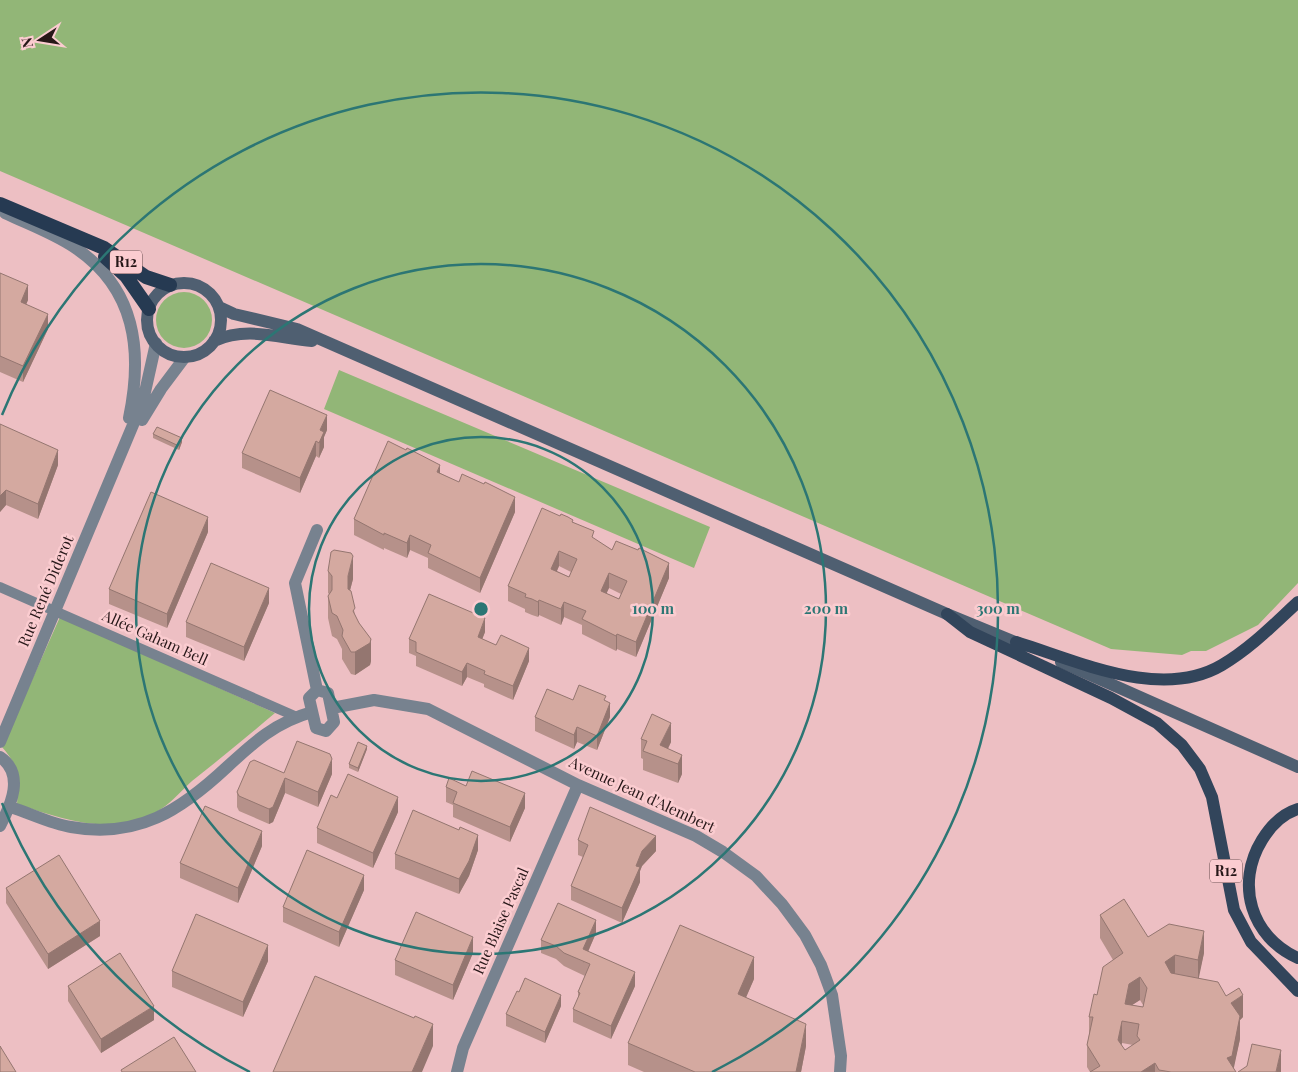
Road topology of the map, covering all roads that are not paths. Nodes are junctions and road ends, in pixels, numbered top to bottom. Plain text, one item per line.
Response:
1 (0, 204) edge
2 (0, 210) edge
3 (81, 238) junction
4 (170, 285) junction
5 (219, 307) junction
6 (149, 309) junction
7 (214, 341) junction
8 (323, 342) junction
9 (156, 343) junction
10 (185, 357) junction
11 (122, 452) junction
12 (317, 530) dead end
13 (0, 588) edge
14 (1298, 602) edge
15 (56, 611) junction
16 (947, 614) junction
17 (1016, 642) junction
18 (317, 690) junction
19 (332, 708) junction
20 (312, 712) junction
21 (297, 717) junction
22 (0, 742) edge
23 (0, 758) edge
24 (1298, 767) edge
25 (578, 784) junction
26 (10, 807) junction
27 (1298, 809) edge
28 (0, 826) edge
29 (1298, 958) edge
30 (1298, 991) edge
31 (457, 1072) edge
32 (840, 1072) edge

1 - 3 highway, R12
2 - 11 street
3 - 4 highway, R12
3 - 6 highway
4 - 5 main road
4 - 6 main road
5 - 7 main road
5 - 8 main road, R12
6 - 9 main road
7 - 8 main road
7 - 10 main road
8 - 16 main road, R12
9 - 10 main road
9 - 11 street
10 - 11 street
11 - 15 street, Rue René Diderot
12 - 18 street
13 - 15 street, Allée Gaham Bell
14 - 17 main road, R12
15 - 21 street, Allée Gaham Bell
15 - 22 street, Rue René Diderot
16 - 17 main road, R12
16 - 30 main road, R12
17 - 24 main road, R12
18 - 19 street
18 - 20 street
19 - 20 street
19 - 25 street, Avenue Jean d'Alembert
20 - 21 street
21 - 26 street
23 - 26 street
25 - 31 street, Rue Blaise Pascal
25 - 32 street, Avenue Jean d'Alembert
26 - 28 street
27 - 29 main road, R12

